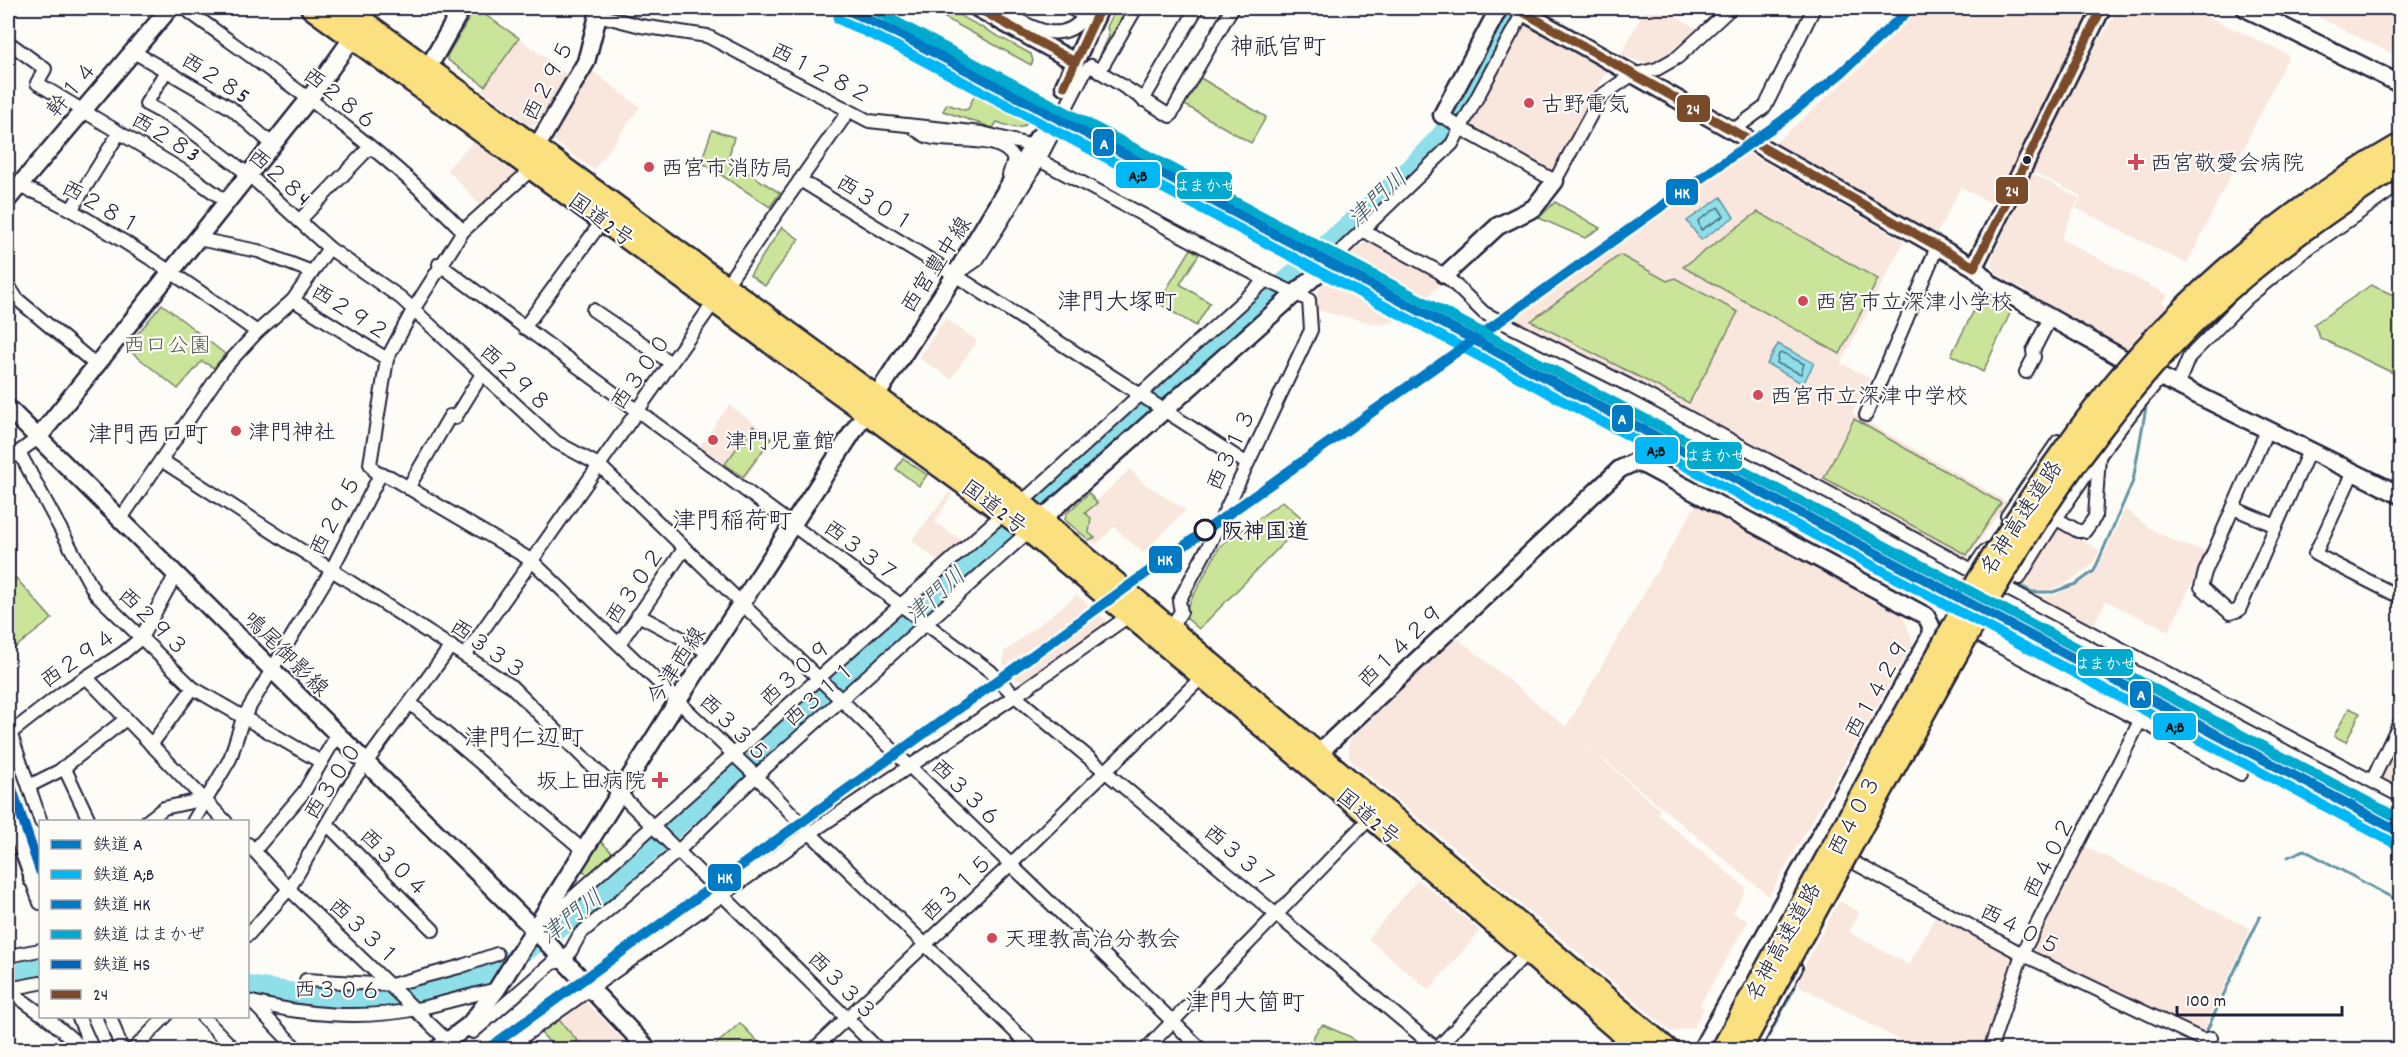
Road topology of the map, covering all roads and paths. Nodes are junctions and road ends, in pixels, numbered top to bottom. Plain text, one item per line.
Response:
1 (170, 8) edge
2 (184, 8) edge
3 (312, 8) edge
4 (345, 8) edge
5 (462, 8) edge
6 (978, 8) edge
7 (996, 8) edge
8 (1070, 8) edge
9 (1100, 8) edge
10 (1136, 8) edge
11 (1197, 8) edge
12 (1232, 8) edge
13 (1499, 8) edge
14 (1731, 8) edge
15 (1814, 8) edge
16 (2102, 8) edge
17 (2246, 8) edge
18 (1524, 10) edge
19 (599, 11) edge
20 (353, 37) junction
21 (8, 42) edge
22 (132, 51) junction
23 (1088, 67) junction
24 (428, 68) junction
25 (166, 71) junction
26 (1632, 75) junction
27 (2400, 84) edge
28 (1064, 86) tunnel mouth
29 (309, 99) junction
30 (1143, 100) junction
31 (81, 110) junction
32 (848, 112) junction
33 (1442, 115) joint
34 (909, 127) junction
35 (1462, 129) junction
36 (1732, 131) junction
37 (119, 133) junction
38 (273, 145) junction
39 (2400, 145) edge
40 (370, 147) junction
41 (1037, 148) junction
42 (533, 157) junction
43 (2400, 164) edge
44 (249, 175) junction
45 (800, 180) junction
46 (1555, 182) junction
47 (2400, 184) edge
48 (11, 190) edge
49 (227, 202) junction
50 (71, 210) junction
51 (603, 220) junction
52 (299, 221) junction
53 (463, 231) junction
54 (1364, 231) junction
55 (198, 239) junction
56 (1937, 247) junction
57 (328, 248) junction
58 (439, 264) junction
59 (1974, 267) junction
60 (172, 272) junction
61 (312, 272) junction
62 (955, 275) junction
63 (1316, 275) joint
64 (1444, 275) junction
65 (1268, 281) junction
66 (8, 285) edge
67 (1292, 290) junction
68 (720, 293) junction
69 (293, 300) junction
70 (412, 309) junction
71 (593, 310) dead end
72 (2050, 318) junction
73 (524, 328) junction
74 (257, 332) junction
75 (387, 359) junction
76 (2124, 359) junction
77 (671, 363) junction
78 (96, 365) junction
79 (2026, 372) dead end
80 (482, 374) junction
81 (2160, 378) junction
82 (2177, 386) junction
83 (1139, 396) junction
84 (871, 405) junction
85 (8, 408) edge
86 (1160, 409) junction
87 (636, 412) junction
88 (1866, 415) dead end
89 (2266, 430) junction
90 (38, 438) junction
91 (2309, 450) junction
92 (19, 452) junction
93 (2099, 454) junction
94 (8, 460) edge
95 (161, 460) junction
96 (1246, 464) junction
97 (599, 465) junction
98 (2353, 472) junction
99 (377, 473) junction
100 (408, 488) junction
101 (2398, 489) edge
102 (2232, 508) junction
103 (1024, 516) junction
104 (2055, 518) junction
105 (120, 520) junction
106 (793, 525) junction
107 (2276, 526) junction
108 (684, 549) junction
109 (1980, 558) junction
110 (531, 560) junction
111 (331, 571) junction
112 (176, 574) junction
113 (2016, 576) junction
114 (2400, 597) edge
115 (742, 605) junction
116 (904, 608) junction
117 (638, 615) junction
118 (1130, 615) junction
119 (923, 623) junction
120 (1170, 628) junction
121 (141, 638) junction
122 (619, 644) junction
123 (451, 646) junction
124 (710, 653) junction
125 (466, 654) junction
126 (271, 670) junction
127 (1202, 676) junction
128 (88, 679) junction
129 (820, 679) junction
130 (193, 688) junction
131 (1015, 696) junction
132 (843, 700) junction
133 (677, 702) junction
134 (410, 703) junction
135 (243, 717) junction
136 (126, 720) junction
137 (2140, 721) junction
138 (2400, 722) edge
139 (8, 731) edge
140 (337, 735) junction
141 (151, 746) junction
142 (733, 756) junction
143 (1312, 759) junction
144 (321, 762) junction
145 (366, 764) junction
146 (910, 765) junction
147 (64, 767) junction
148 (1107, 771) junction
149 (2241, 774) dead end
150 (756, 776) junction
151 (2372, 781) junction
152 (28, 786) junction
153 (620, 794) junction
154 (2400, 796) edge
155 (205, 799) junction
156 (8, 814) edge
157 (1371, 817) junction
158 (40, 820) edge
159 (89, 820) edge
160 (149, 820) edge
161 (194, 820) edge
162 (224, 820) edge
163 (327, 824) junction
164 (655, 830) junction
165 (810, 833) junction
166 (1816, 842) junction
167 (251, 847) edge
168 (583, 850) junction
169 (677, 852) junction
170 (1852, 861) junction
171 (1011, 864) junction
172 (36, 878) edge
173 (290, 889) junction
174 (722, 894) junction
175 (39, 897) edge
176 (1277, 914) junction
177 (538, 926) junction
178 (433, 930) dead end
179 (249, 934) edge
180 (925, 944) junction
181 (39, 950) edge
182 (1527, 952) junction
183 (497, 954) dead end
184 (2022, 954) junction
185 (8, 956) edge
186 (560, 958) junction
187 (306, 980) dead end
188 (39, 983) edge
189 (501, 983) junction
190 (392, 985) junction
191 (8, 989) edge
192 (589, 989) junction
193 (250, 1002) edge
194 (413, 1007) junction
195 (39, 1012) edge
196 (46, 1018) edge
197 (78, 1018) edge
198 (84, 1018) edge
199 (110, 1018) edge
200 (165, 1018) edge
201 (203, 1018) edge
202 (847, 1018) junction
203 (1173, 1021) junction
204 (465, 1028) junction
205 (2211, 1038) dead end
206 (516, 1039) junction
207 (446, 1046) edge
208 (89, 1047) edge
209 (1437, 1049) edge
210 (122, 1050) edge
211 (133, 1050) edge
212 (235, 1050) edge
213 (298, 1050) edge
214 (504, 1050) edge
215 (526, 1050) edge
216 (649, 1050) edge
217 (813, 1050) edge
218 (879, 1050) edge
219 (1034, 1050) edge
220 (1145, 1050) edge
221 (1202, 1050) edge
222 (1641, 1050) edge
223 (1668, 1050) edge
224 (1701, 1050) edge
225 (1722, 1050) edge
226 (1740, 1050) edge
227 (1753, 1050) edge
228 (1990, 1050) edge

1 - 22 street, 幹１４
2 - 29 street, 西２８６
3 - 20 highway, 国道2号
4 - 24 highway, 国道2号
5 - 24 street
6 - 23 street
7 - 8 street
9 - 23 street
10 - 23 street
11 - 30 street
12 - 30 street
13 - 33 street
14 - 26 street
15 - 36 street
16 - 59 street
17 - 27 street
18 - 26 street
18 - 35 street
19 - 32 street, 西１２８２
19 - 42 street, 西２９５
20 - 29 street
20 - 42 highway, 国道2号
21 - 31 street, 西２８3
22 - 25 street, 西２８5
22 - 31 street, 幹１４
23 - 28 street
23 - 30 street
23 - 41 street
24 - 42 highway, 国道2号
25 - 38 street, 西２８5
25 - 44 street, 西２８4
26 - 36 street
26 - 46 street
29 - 38 street
29 - 40 street, 西２８６
31 - 37 street, 西２８3
31 - 48 street, 幹１４
32 - 34 street, 西１２８２
32 - 45 street, 西３００
33 - 35 street
34 - 41 street, 西１２８２
34 - 62 street
35 - 46 street
35 - 54 street
36 - 56 street
37 - 49 street, 西２８3
37 - 50 street
38 - 44 street
39 - 225 highway, 名神高速道路, bridge
40 - 52 street
40 - 53 street, 西２８６
41 - 62 street, 西宮豊中線
41 - 65 street, 西１２８２
42 - 51 highway, 国道2号
42 - 53 street, 西２９５
42 - 68 highway, 国道2号
43 - 226 highway, 名神高速道路, bridge
44 - 49 street
44 - 52 street, 西２８4
45 - 62 street, 西３０１
45 - 68 street, 西３００
46 - 64 street
47 - 82 street
48 - 50 street, 西２８１
49 - 55 street
50 - 60 street, 西２８１
51 - 68 highway, 国道2号
51 - 73 street
52 - 57 street, 西２８4
53 - 58 street, 西２９５
54 - 63 street
54 - 64 street
55 - 60 street
55 - 61 street
56 - 59 street
56 - 88 street
57 - 61 street
57 - 70 street, 西２８4
58 - 70 street, 西２９５
58 - 73 street, 西３３７
59 - 72 street
60 - 74 street, 西２８１
60 - 78 street
61 - 69 street
62 - 83 street, 西３０１
62 - 84 street, 西宮豊中線
63 - 67 street
64 - 109 street
65 - 67 street, 西１２８２
65 - 83 street
66 - 78 street
67 - 86 street
67 - 96 street, 西３１３
68 - 77 street, 西３００
68 - 84 highway, 国道2号
69 - 74 street
69 - 75 street, 西２９２
70 - 75 street, 西２９５
70 - 80 street, 西２９８
71 - 77 street
72 - 76 street
72 - 79 street
73 - 87 street, 西３３７
74 - 95 street
75 - 99 street, 西２９５
76 - 81 street
76 - 109 street
77 - 87 street, 西３００
78 - 90 street
80 - 97 street, 西２９８
80 - 100 street
81 - 82 street
81 - 93 street
82 - 89 street
83 - 86 street, 西３０１
83 - 103 street
84 - 103 highway, 国道2号
84 - 106 street, 今津西線
85 - 90 street, 鳴尾御影線
86 - 96 street, 西３０１
86 - 103 street
87 - 97 street, 西３００
87 - 106 street, 西３３７
89 - 91 street
89 - 102 street
90 - 92 street
90 - 105 street, 鳴尾御影線
91 - 98 street
91 - 107 street
92 - 94 street
92 - 121 street, 西２９３
93 - 104 street
93 - 104 street
95 - 105 street
95 - 111 street, 西３３３
96 - 120 street, 西３１３
97 - 108 street, 西３３６
97 - 110 street, 西３００
98 - 101 street
98 - 114 street
99 - 100 street, 西３３５
99 - 111 street, 西２９５
100 - 110 street, 西３３５
102 - 107 street
102 - 107 street
103 - 116 street, 西３０９
103 - 118 highway, 国道2号
103 - 119 street, 西３１１
103 - 120 highway, 国道2号
104 - 113 street
105 - 112 street, 鳴尾御影線
106 - 115 street, 今津西線
106 - 116 street, 西３３７
108 - 115 street, 西３３６
108 - 117 street, 西３０２
109 - 113 street
110 - 122 street, 西３３５
110 - 125 street, 西３００
111 - 123 street, 西３３３
111 - 126 street, 西２９５
112 - 121 street, 西２９４
112 - 126 street, 鳴尾御影線
113 - 151 street
115 - 124 street, 今津西線
115 - 129 street, 西３３６
116 - 119 street, 西３３７
116 - 129 street, 西３０９
117 - 122 street, 西３０２
117 - 124 street
118 - 127 highway, 国道2号
118 - 131 street
119 - 131 street, 西３３７
119 - 132 street, 西３１１
120 - 143 highway, 国道2号
121 - 128 street, 西２９４
121 - 130 street, 西２９３
122 - 133 street, 西３３５
123 - 125 street, 西３３３
123 - 134 street, 西３００
124 - 133 street, 今津西線
125 - 153 street, 西３３３
126 - 135 street, 西２９５
126 - 140 street, 鳴尾御影線
127 - 143 highway, 国道2号
127 - 148 street, 西３１５
128 - 136 street
128 - 139 street, 西２９４
129 - 132 street, 西３３６
129 - 142 street, 西３０９
130 - 135 street, 西２９３
130 - 141 street
131 - 146 street
131 - 148 street, 西３３７
132 - 146 street, 西３３６
132 - 150 street, 西３１１
133 - 142 street, 西３３５
133 - 153 street, 今津西線
134 - 145 street, 西３００
134 - 168 street
135 - 144 street, 西２９３
135 - 155 street, 西２９５
136 - 141 street
136 - 147 street
137 - 149 street
137 - 170 street, 西４０３
137 - 184 street, 西４０２
138 - 151 street
139 - 152 street
140 - 144 street
140 - 145 street, 鳴尾御影線
141 - 155 street
142 - 150 street, 西３３５
142 - 164 street, 西３０９
143 - 157 highway, 国道2号
143 - 166 street, 西１４２９
143 - 223 highway, 国道2号
144 - 167 street
145 - 163 street, 西３００
145 - 177 street, 鳴尾御影線
146 - 165 street
146 - 171 street, 西３３６
147 - 152 street
147 - 159 street
148 - 171 street, 西３１５
148 - 176 street, 西３３７
150 - 165 street, 西３３５
150 - 169 street, 西３１１
151 - 154 street
152 - 158 street
153 - 164 street, 西３３３
153 - 168 street, 今津西線
155 - 160 street
155 - 161 street, 西２９５
155 - 162 street
156 - 172 street
157 - 176 street
157 - 182 highway, 国道2号
163 - 173 street, 西３００
163 - 178 street, 西３０４
164 - 169 street, 西３３３
164 - 177 street, 西３０９
165 - 174 street
165 - 180 street, 西３３５
166 - 170 street, 西４０５
166 - 224 street, 西１４２９
167 - 173 street, 西３３１
168 - 177 street, 今津西線
169 - 174 street, 西３３３
169 - 186 street, 西３１１
170 - 184 street, 西４０５
170 - 227 street, 西４０３
171 - 180 street, 西３１５
171 - 203 street, 西３３６
172 - 175 street
173 - 179 street, 西３００
173 - 190 street, 西３３１
174 - 192 street
174 - 202 street, 西３３３
176 - 203 street
176 - 209 street, 西３３７
177 - 186 street, 鳴尾御影線
177 - 189 street, 今津西線
180 - 202 street, 西３１５
180 - 219 street, 西３３５
181 - 185 street
182 - 209 street
182 - 222 highway, 国道2号
183 - 190 street
184 - 205 street, 西４０５
184 - 228 street, 西４０２
186 - 192 street, 鳴尾御影線
186 - 204 street
187 - 190 street
188 - 191 street
189 - 194 street, 西３０６
189 - 204 street
190 - 194 street, 西３３１
191 - 195 street
192 - 206 street
192 - 216 street, 鳴尾御影線
193 - 194 street, 西３０６
193 - 213 street
194 - 207 street, 西３３１
196 - 208 street
197 - 208 street
198 - 208 street
199 - 210 street
200 - 211 street
201 - 212 street
202 - 217 street, 西３１５
202 - 218 street, 西３３３
203 - 220 street
203 - 221 street, 西３３６
204 - 207 street
206 - 214 street
206 - 215 street

